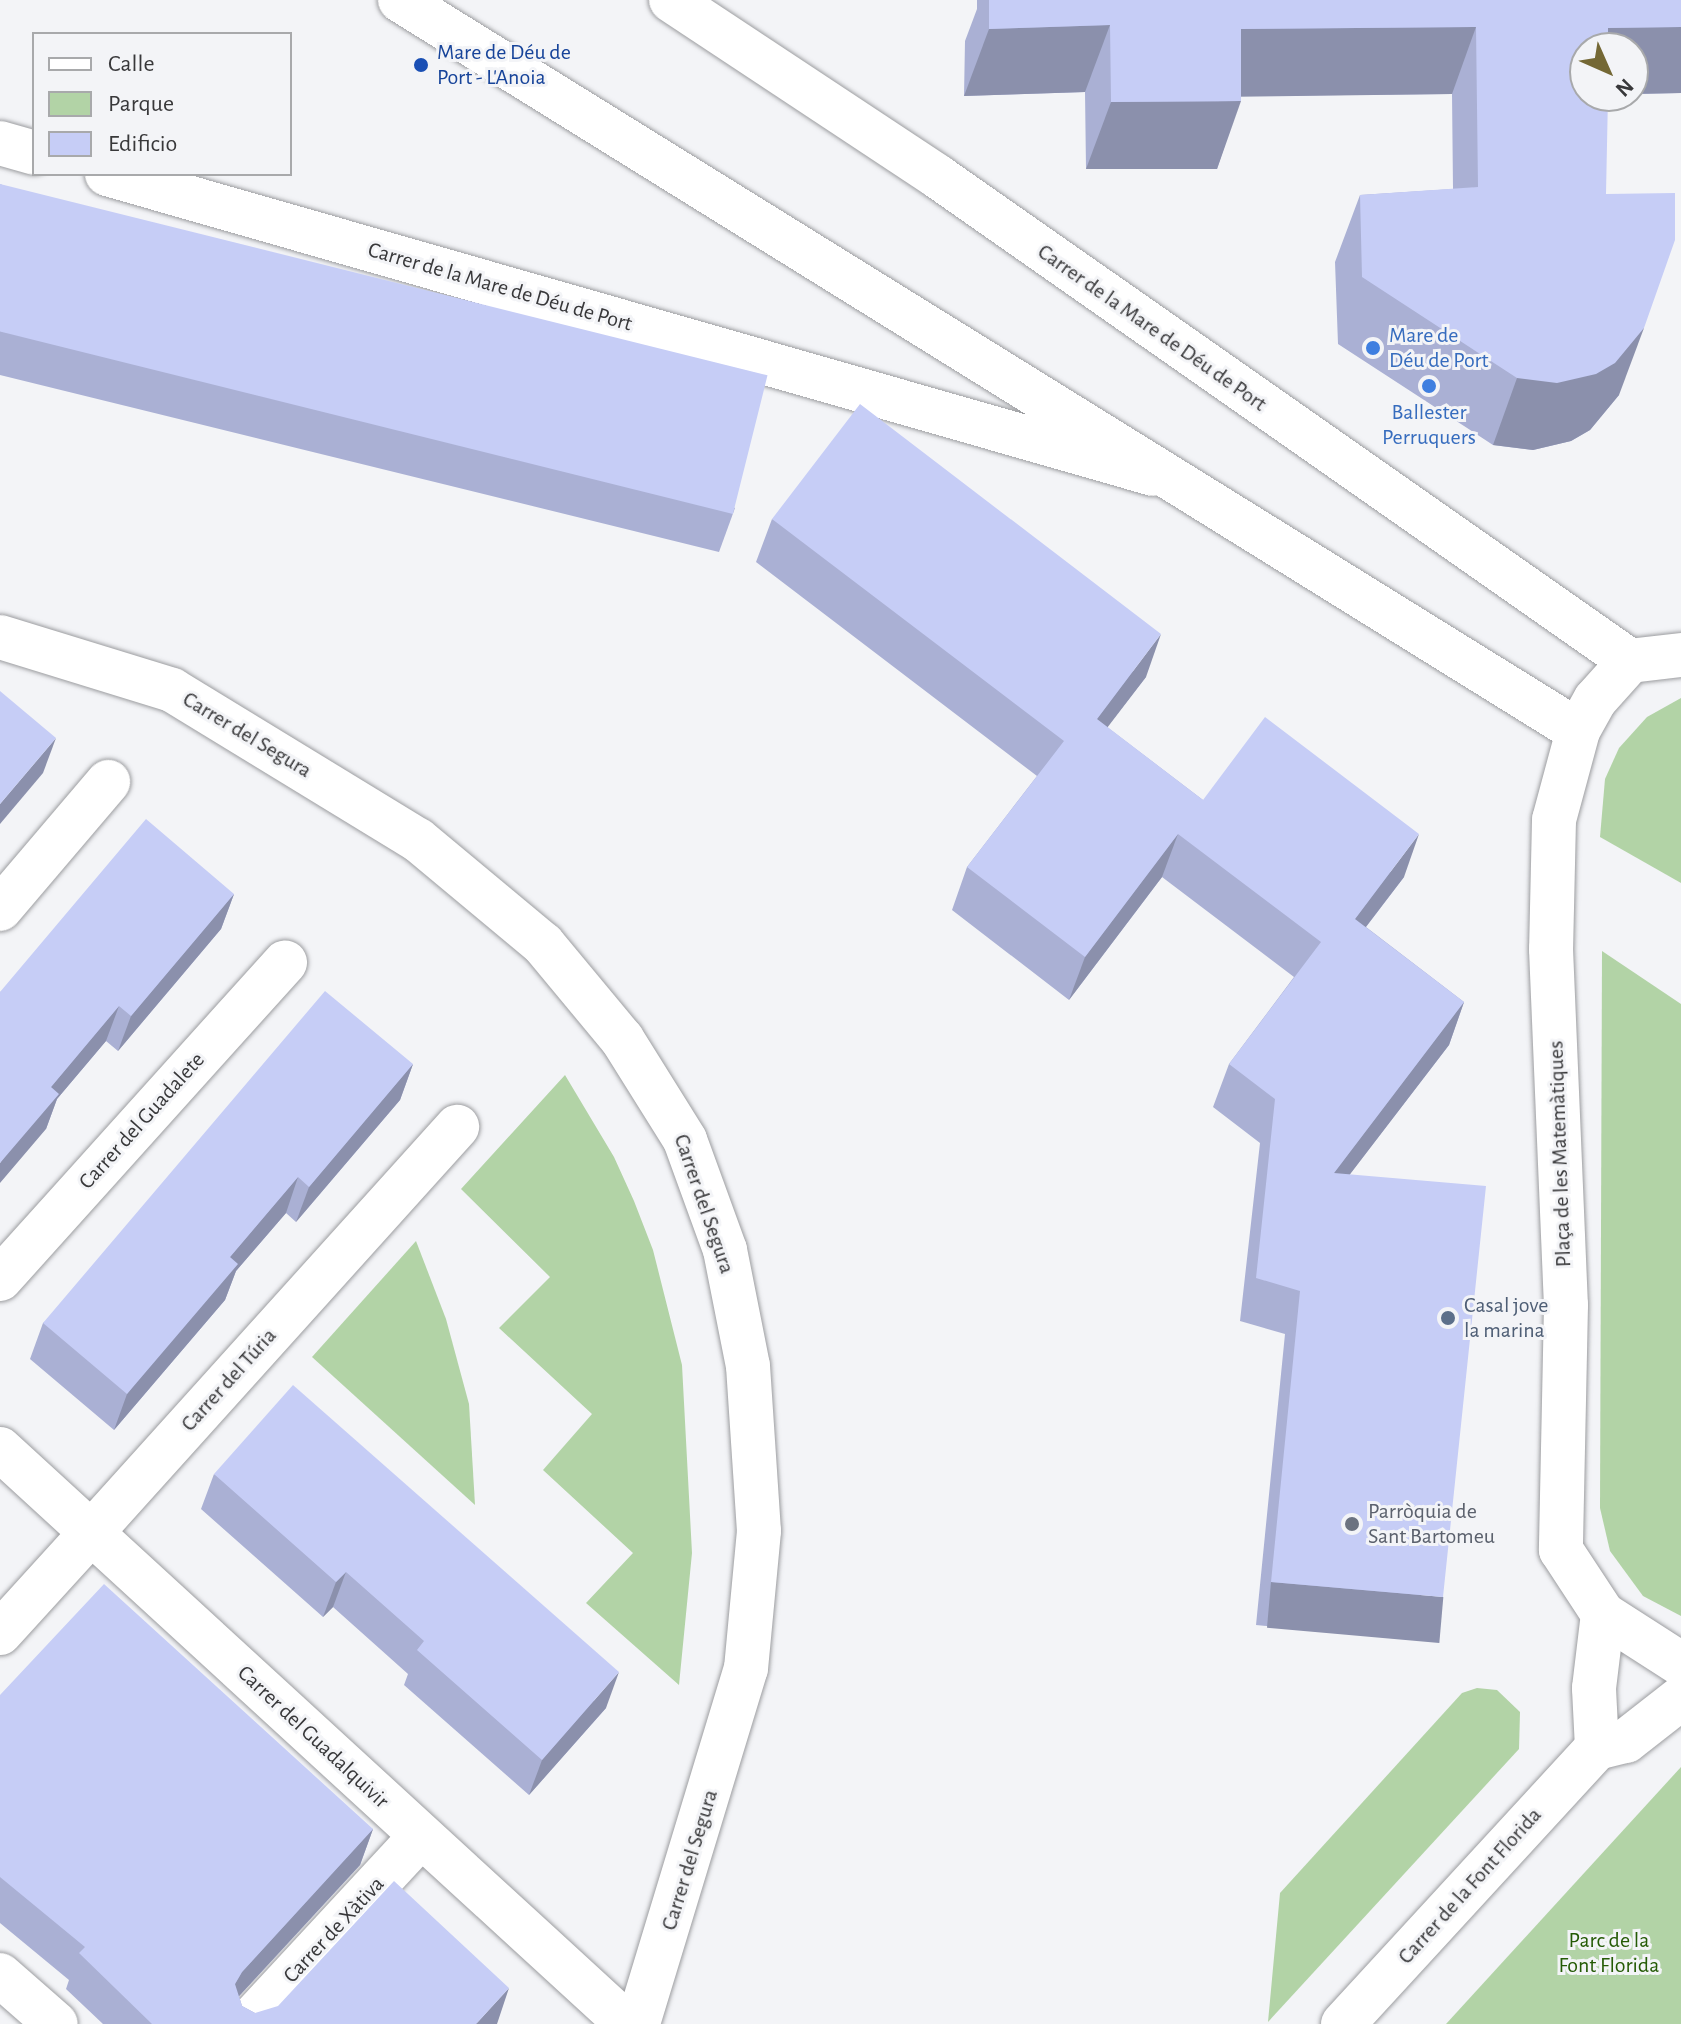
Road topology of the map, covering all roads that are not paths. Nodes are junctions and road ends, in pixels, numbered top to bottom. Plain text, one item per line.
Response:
1 (400, 0) edge
2 (671, 0) edge
3 (0, 143) edge
4 (32, 152) edge
5 (114, 176) edge
6 (1170, 479) junction
7 (0, 637) edge
8 (1681, 655) edge
9 (1630, 661) junction
10 (1578, 731) junction
11 (108, 782) dead end
12 (0, 909) edge
13 (285, 963) dead end
14 (457, 1127) dead end
15 (0, 1279) edge
16 (0, 1449) edge
17 (91, 1533) junction
18 (1603, 1614) junction
19 (0, 1633) edge
20 (1681, 1664) edge
21 (1681, 1698) edge
22 (1597, 1748) junction
23 (421, 1836) junction
24 (247, 2024) edge
25 (627, 2024) edge
26 (638, 2024) edge
27 (1343, 2024) edge

1 - 6 street, Carrer de la Mare de Déu de Port
2 - 9 street, Carrer de la Mare de Déu de Port
3 - 4 street
5 - 6 street, Carrer de la Mare de Déu de Port
6 - 10 street, Carrer de la Mare de Déu de Port
7 - 26 street, Carrer del Segura
8 - 9 street
9 - 10 street, Plaça de les Matemàtiques
10 - 18 street, Plaça de les Matemàtiques
11 - 12 street
13 - 15 street, Carrer del Guadalete
14 - 17 street, Carrer del Túria
16 - 17 street, Carrer del Guadalquivir
17 - 19 street, Carrer del Túria
17 - 23 street, Carrer del Guadalquivir
18 - 20 street, Plaça de les Matemàtiques
18 - 22 street
21 - 22 street, Carrer de la Font Florida
22 - 27 street, Carrer de la Font Florida
23 - 24 street, Carrer de Xàtiva
23 - 25 street, Carrer del Guadalquivir

